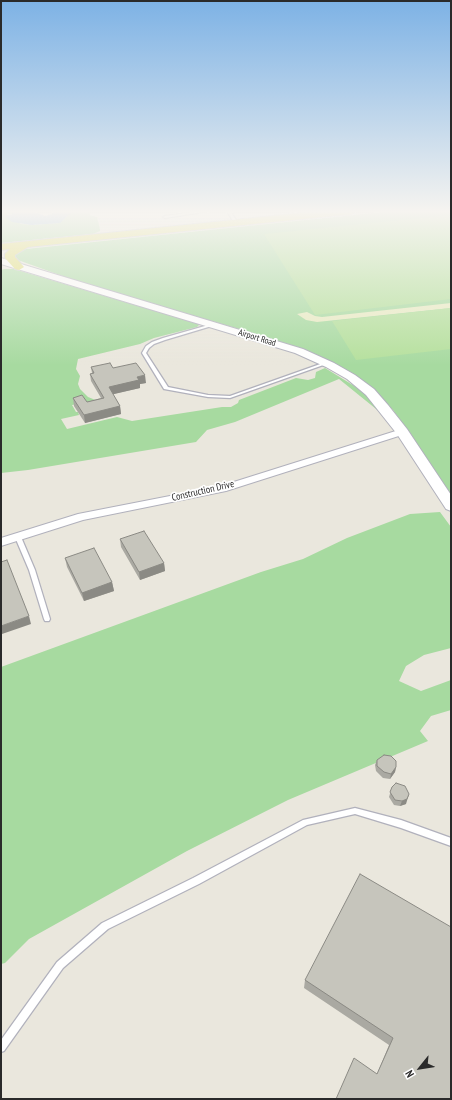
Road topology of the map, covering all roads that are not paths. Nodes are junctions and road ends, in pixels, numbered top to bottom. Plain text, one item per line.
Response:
1 (5, 262) edge
2 (14, 262) edge
3 (19, 267) junction
4 (214, 324) junction
5 (327, 363) junction
6 (402, 432) junction
7 (451, 506) edge
8 (18, 537) junction
9 (1, 542) edge
10 (47, 619) dead end
11 (451, 842) edge
12 (1, 1048) edge

1 - 3 main road, Airport Road
2 - 3 main road
3 - 4 main road, Airport Road
4 - 5 main road, Airport Road
4 - 5 lane
5 - 6 main road, Airport Road
6 - 7 main road, Airport Road
6 - 8 street, Construction Drive
8 - 9 street, Construction Drive
8 - 10 lane
11 - 12 lane

